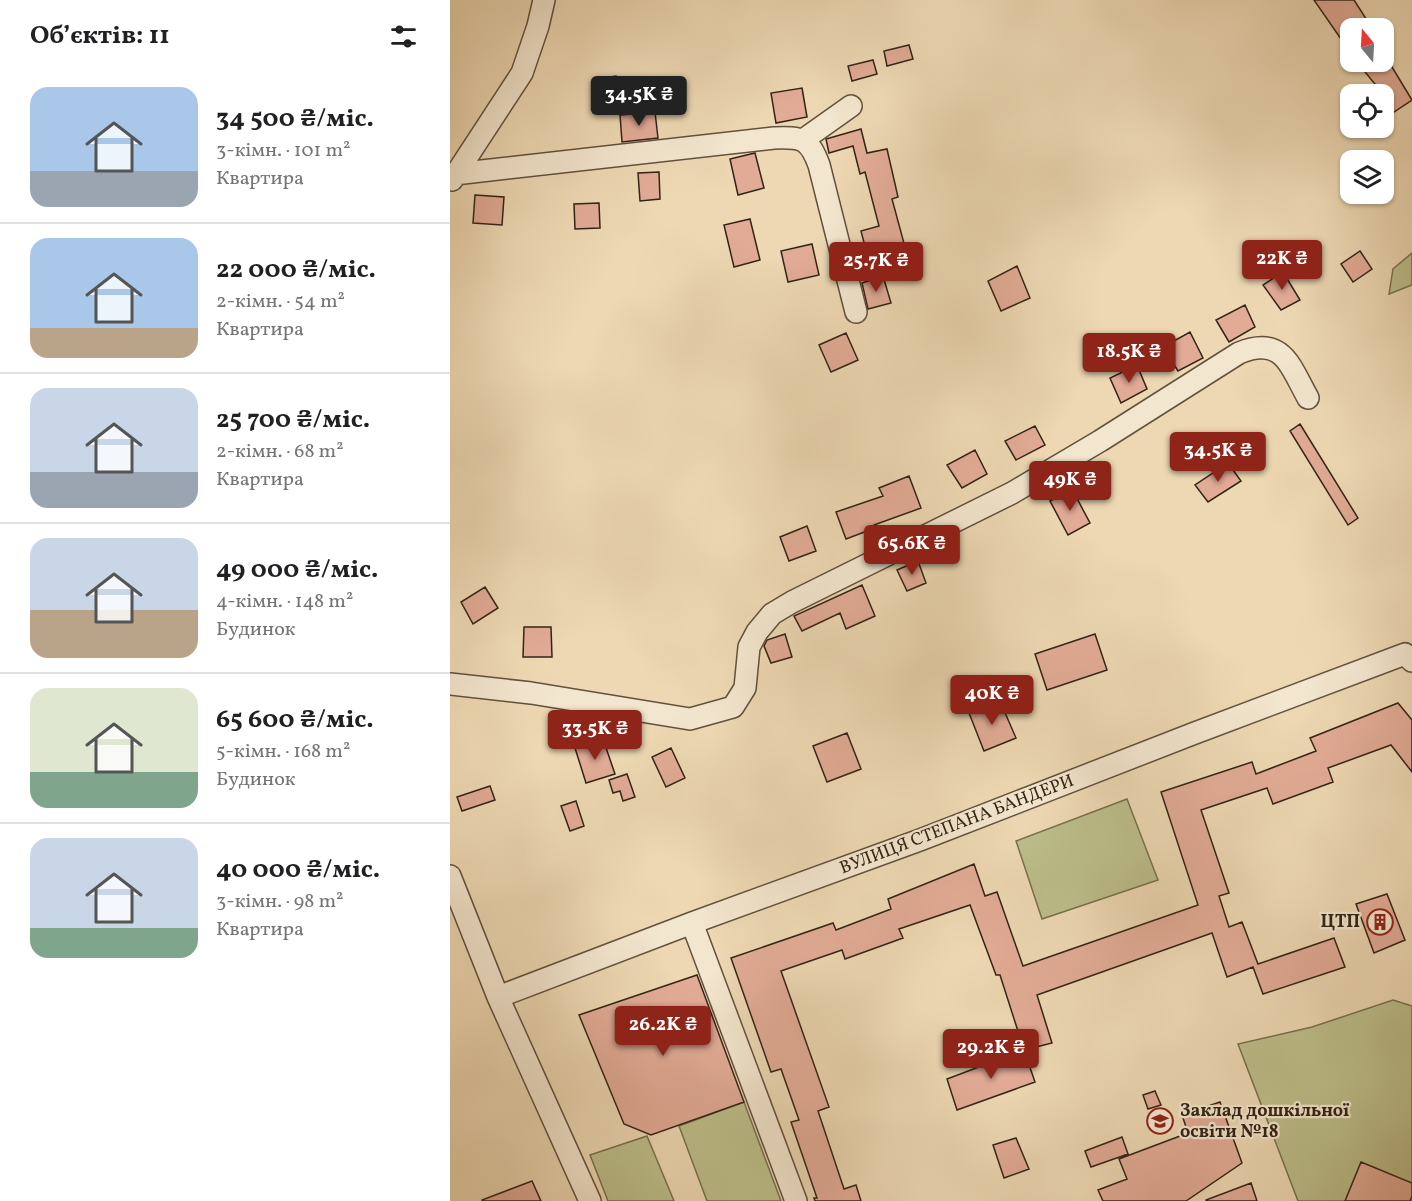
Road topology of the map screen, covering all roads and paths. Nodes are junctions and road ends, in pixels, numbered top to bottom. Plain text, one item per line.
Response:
1 (544, 0) edge
2 (851, 106) dead end
3 (803, 140) junction
4 (453, 178) edge
5 (856, 312) dead end
6 (1308, 398) dead end
7 (1410, 655) edge
8 (450, 684) edge
9 (450, 876) edge
10 (692, 923) junction
11 (498, 997) junction
12 (590, 1201) edge
13 (796, 1201) edge

1 - 4 street
2 - 3 street
3 - 4 street
3 - 5 street
6 - 8 street
7 - 10 street, ВУЛИЦЯ СТЕПАНА БАНДЕРИ
9 - 11 street
10 - 11 street, ВУЛИЦЯ СТЕПАНА БАНДЕРИ
10 - 13 street
11 - 12 street

